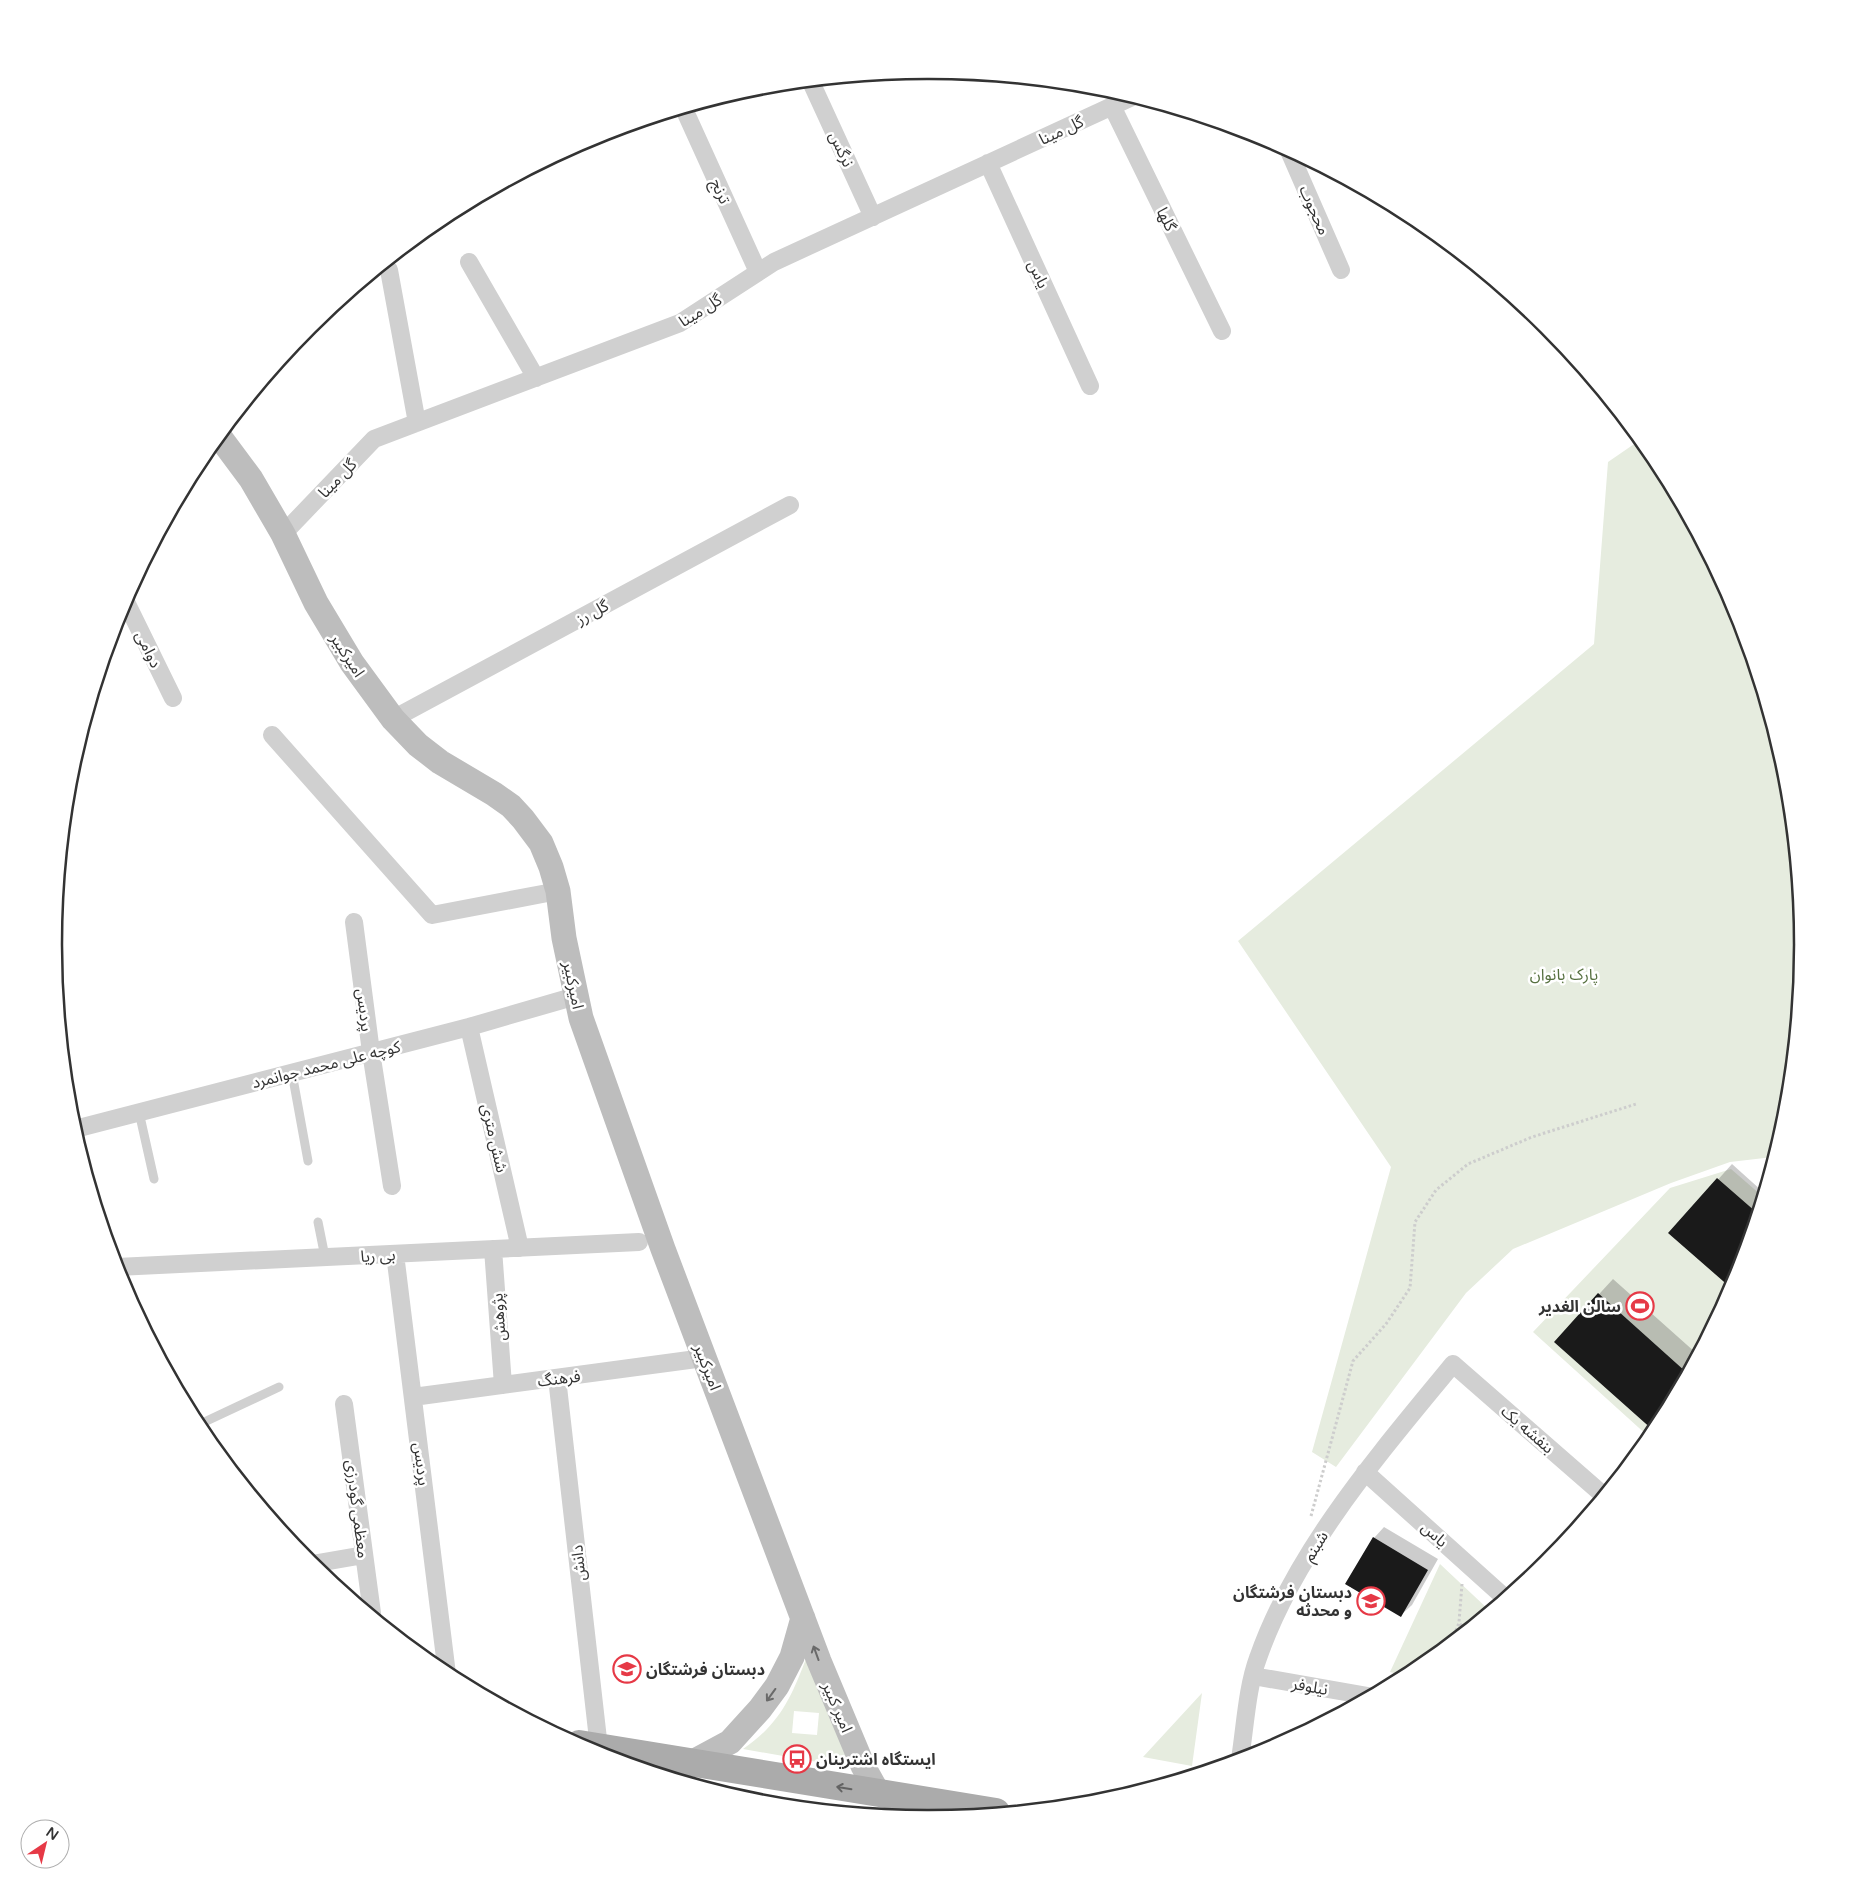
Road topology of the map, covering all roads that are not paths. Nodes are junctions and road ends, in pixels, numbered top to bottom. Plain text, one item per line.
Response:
1 (813, 86) edge
2 (1122, 101) edge
3 (1112, 106) junction
4 (686, 114) edge
5 (1293, 160) edge
6 (988, 163) junction
7 (873, 216) junction
8 (469, 262) dead end
9 (389, 270) dead end
10 (1341, 270) dead end
11 (758, 272) junction
12 (1222, 332) dead end
13 (536, 378) junction
14 (1090, 386) dead end
15 (417, 423) junction
16 (224, 442) edge
17 (790, 505) dead end
18 (283, 534) junction
19 (130, 609) edge
20 (173, 698) dead end
21 (393, 718) junction
22 (272, 735) dead end
23 (558, 890) junction
24 (354, 922) dead end
25 (576, 996) junction
26 (469, 1027) junction
27 (370, 1052) junction
28 (292, 1072) junction
29 (138, 1112) junction
30 (82, 1126) edge
31 (308, 1161) dead end
32 (154, 1179) dead end
33 (392, 1186) dead end
34 (318, 1222) dead end
35 (640, 1242) dead end
36 (520, 1248) junction
37 (493, 1249) junction
38 (396, 1254) junction
39 (325, 1257) junction
40 (124, 1267) edge
41 (704, 1358) junction
42 (1453, 1364) joint
43 (557, 1378) junction
44 (503, 1385) junction
45 (280, 1387) dead end
46 (413, 1396) junction
47 (344, 1404) dead end
48 (205, 1421) edge
49 (1366, 1472) junction
50 (1599, 1491) edge
51 (356, 1557) junction
52 (322, 1562) edge
53 (1500, 1594) edge
54 (370, 1606) edge
55 (803, 1618) junction
56 (447, 1664) edge
57 (1253, 1676) junction
58 (1360, 1695) edge
59 (588, 1740) edge
60 (613, 1750) edge
61 (1241, 1751) edge
62 (691, 1763) junction
63 (878, 1793) junction
64 (974, 1808) edge

1 - 7 street, نرگس
2 - 3 street, گل مینا
3 - 6 street, گل مینا
3 - 12 street, گلها
4 - 11 street, ترنج
5 - 10 street, محجوب
6 - 7 street, گل مینا
6 - 14 street, یاس
7 - 11 street, گل مینا
8 - 13 street
9 - 15 street
11 - 13 street, گل مینا
13 - 15 street, گل مینا
15 - 18 street, گل مینا
16 - 18 street, امیرکبیر
17 - 21 street, گل رز
18 - 21 street, امیرکبیر
19 - 20 street, دوامی
21 - 23 street, امیرکبیر
22 - 23 street
23 - 25 street, امیرکبیر
24 - 27 street, پردیس
25 - 26 street, کوچه علی محمد جوانمرد
25 - 41 street, امیرکبیر
26 - 27 street, کوچه علی محمد جوانمرد
26 - 36 street, شش متری
27 - 28 street, کوچه علی محمد جوانمرد
27 - 33 street, پردیس
28 - 29 street, کوچه علی محمد جوانمرد
28 - 31 lane
29 - 30 street, کوچه علی محمد جوانمرد
29 - 32 lane
34 - 39 lane
35 - 36 street, بی ریا
36 - 37 street, بی ریا
37 - 38 street, بی ریا
37 - 44 street, پژوهش
38 - 39 street, بی ریا
38 - 46 street, پردیس
39 - 40 street, بی ریا
41 - 43 street, فرهنگ
41 - 55 street, امیرکبیر
42 - 49 street, شبنم
42 - 50 street, بنفشه یک
43 - 44 street, فرهنگ
43 - 59 street, دانش
44 - 46 street, فرهنگ
45 - 48 lane
46 - 56 street, پردیس
47 - 51 street, معظمی گودرزی
49 - 53 street, یاس
49 - 57 street, شبنم
51 - 52 street
51 - 54 street, معظمی گودرزی
55 -> 62 street
63 -> 55 street, امیر کبیر
57 - 58 street, نیلوفر
57 - 61 street, شبنم
60 - 62 main road
63 -> 62 main road
63 - 64 main road

